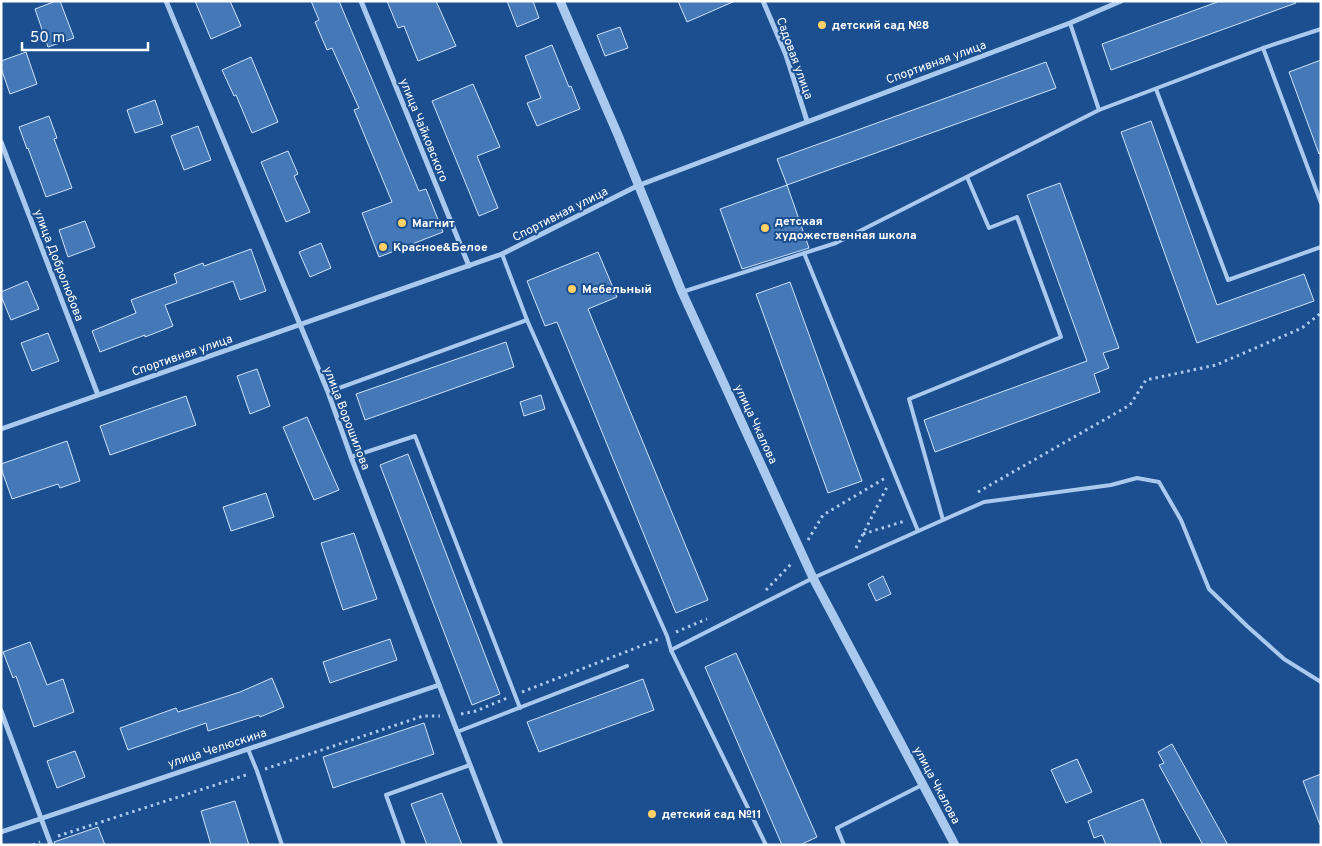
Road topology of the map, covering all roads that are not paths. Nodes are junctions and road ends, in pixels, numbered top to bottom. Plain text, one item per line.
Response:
1 (166, 1) edge
2 (361, 1) edge
3 (560, 1) edge
4 (764, 1) edge
5 (1121, 1) edge
6 (1070, 23) junction
7 (1321, 29) edge
8 (1263, 48) junction
9 (1156, 89) junction
10 (1100, 110) junction
11 (807, 121) junction
12 (1, 142) edge
13 (966, 177) junction
14 (637, 186) junction
15 (1321, 203) edge
16 (1321, 247) edge
17 (804, 253) junction
18 (502, 254) junction
19 (469, 266) junction
20 (682, 292) junction
21 (526, 320) junction
22 (300, 325) junction
23 (328, 392) junction
24 (98, 395) junction
25 (1, 429) edge
26 (351, 458) junction
27 (943, 520) junction
28 (918, 531) junction
29 (813, 578) junction
30 (671, 650) junction
31 (627, 666) dead end
32 (1321, 682) edge
33 (439, 685) junction
34 (520, 708) junction
35 (1, 711) edge
36 (457, 732) junction
37 (248, 749) junction
38 (470, 765) junction
39 (922, 784) junction
40 (42, 817) junction
41 (1, 832) edge
42 (51, 845) edge
43 (282, 845) edge
44 (404, 845) edge
45 (501, 845) edge
46 (766, 845) edge
47 (844, 845) edge
48 (955, 845) edge

1 - 22 street, улица Ворошилова
2 - 19 street, улица Чайковского
3 - 14 street, улица Чкалова
4 - 11 street, Садовая улица
5 - 6 street, Спортивная улица
6 - 10 lane
6 - 11 street, Спортивная улица
7 - 8 lane
8 - 9 lane
8 - 15 lane
9 - 10 lane
9 - 16 lane
10 - 13 lane
11 - 14 street, Спортивная улица
12 - 24 street, улица Добролюбова
13 - 17 lane
13 - 27 lane
14 - 18 street, Спортивная улица
14 - 20 street, улица Чкалова
17 - 20 lane
17 - 28 lane
18 - 19 street, Спортивная улица
18 - 21 lane
19 - 22 street, Спортивная улица
20 - 29 street, улица Чкалова
21 - 23 lane
21 - 30 lane
22 - 23 street, улица Ворошилова
22 - 24 street, Спортивная улица
23 - 26 street, улица Ворошилова
24 - 25 street, Спортивная улица
26 - 33 street, улица Ворошилова
26 - 34 lane
27 - 28 lane
27 - 32 lane
28 - 29 lane
29 - 30 lane
29 - 39 street, улица Чкалова
30 - 46 lane
31 - 34 lane
33 - 36 street, улица Ворошилова
33 - 37 street, улица Челюскина
34 - 36 lane
35 - 40 street
36 - 38 street, улица Ворошилова
37 - 40 street, улица Челюскина
37 - 43 lane
38 - 44 lane
38 - 45 street, улица Ворошилова
39 - 47 lane
39 - 48 street, улица Чкалова
40 - 41 street, улица Челюскина
40 - 42 street

